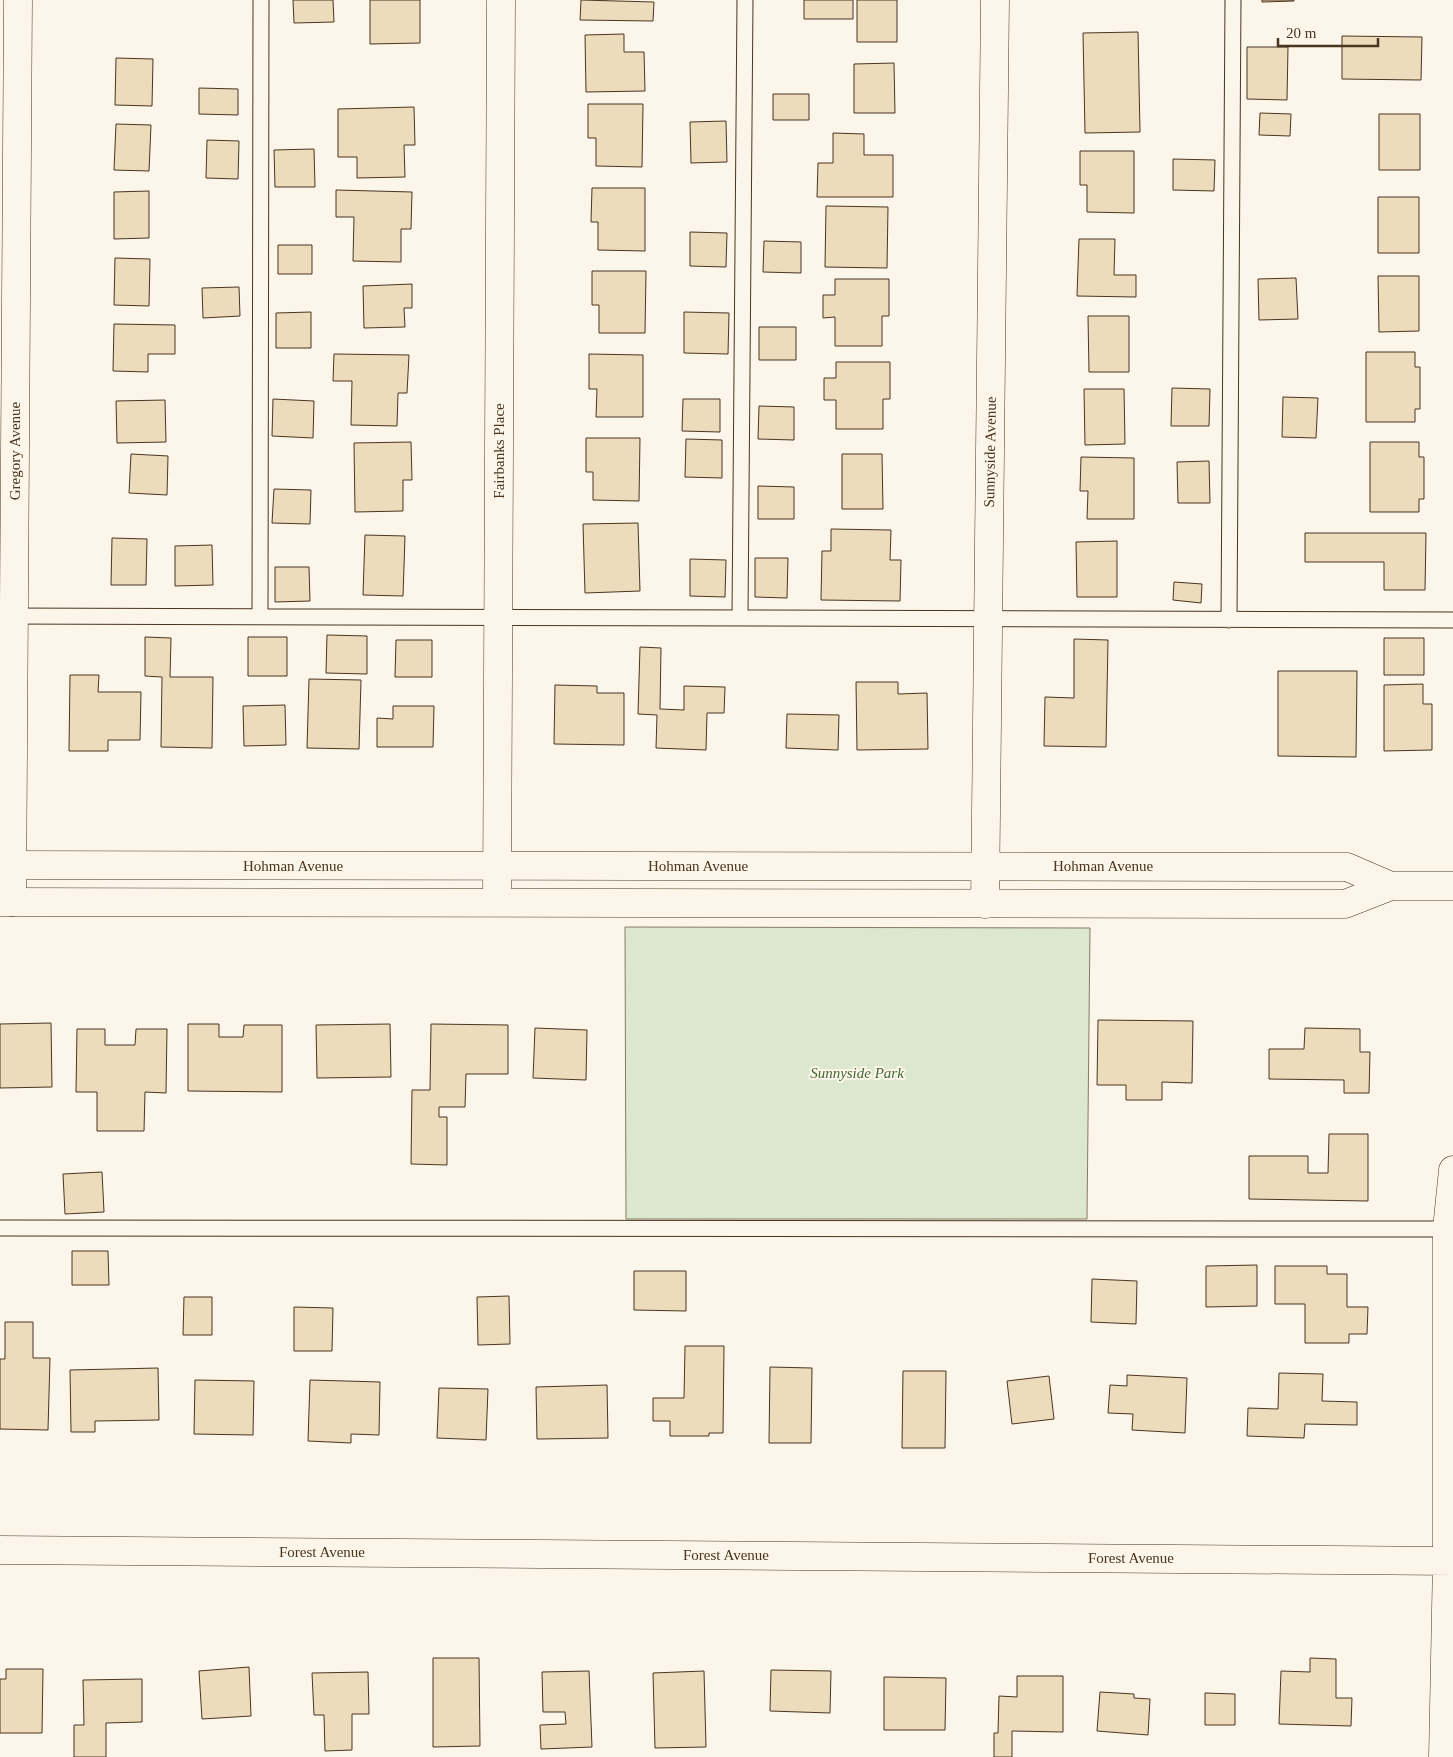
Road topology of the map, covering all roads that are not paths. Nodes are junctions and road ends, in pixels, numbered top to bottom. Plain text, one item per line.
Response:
1 (18, 0) edge
2 (261, 0) edge
3 (501, 0) edge
4 (745, 0) edge
5 (995, 0) edge
6 (1233, 0) edge
7 (7, 616) edge
8 (260, 616) junction
9 (498, 617) junction
10 (740, 618) junction
11 (988, 618) junction
12 (1229, 620) junction
13 (1453, 620) edge
14 (6, 865) edge
15 (497, 866) junction
16 (986, 866) junction
17 (1391, 886) junction
18 (1453, 886) edge
19 (6, 902) edge
20 (497, 902) junction
21 (985, 904) junction
22 (1453, 1170) edge
23 (0, 1228) edge
24 (1447, 1229) junction
25 (0, 1550) edge
26 (1450, 1560) edge
27 (1443, 1757) edge

1 - 7 street, Gregory Avenue
2 - 8 lane
3 - 9 street, Fairbanks Place
4 - 10 lane
5 - 11 street, Sunnyside Avenue
6 - 12 lane
7 - 8 lane
7 - 14 street, Gregory Avenue
8 - 9 lane
9 - 10 lane
9 - 15 street, Fairbanks Place
10 - 11 lane
11 - 12 lane
11 - 16 street, Sunnyside Avenue
12 - 13 lane
14 - 15 street, Hohman Avenue
14 - 19 street, Gregory Avenue
15 - 16 street, Hohman Avenue
15 - 20 street, Fairbanks Place
16 - 17 street, Hohman Avenue
16 - 21 street, Sunnyside Avenue
17 - 18 street, Hohman Avenue
17 - 21 street, Hohman Avenue
19 - 20 street, Hohman Avenue
20 - 21 street, Hohman Avenue
22 - 24 street
23 - 24 lane
24 - 26 street
25 - 26 street, Forest Avenue
26 - 27 street

